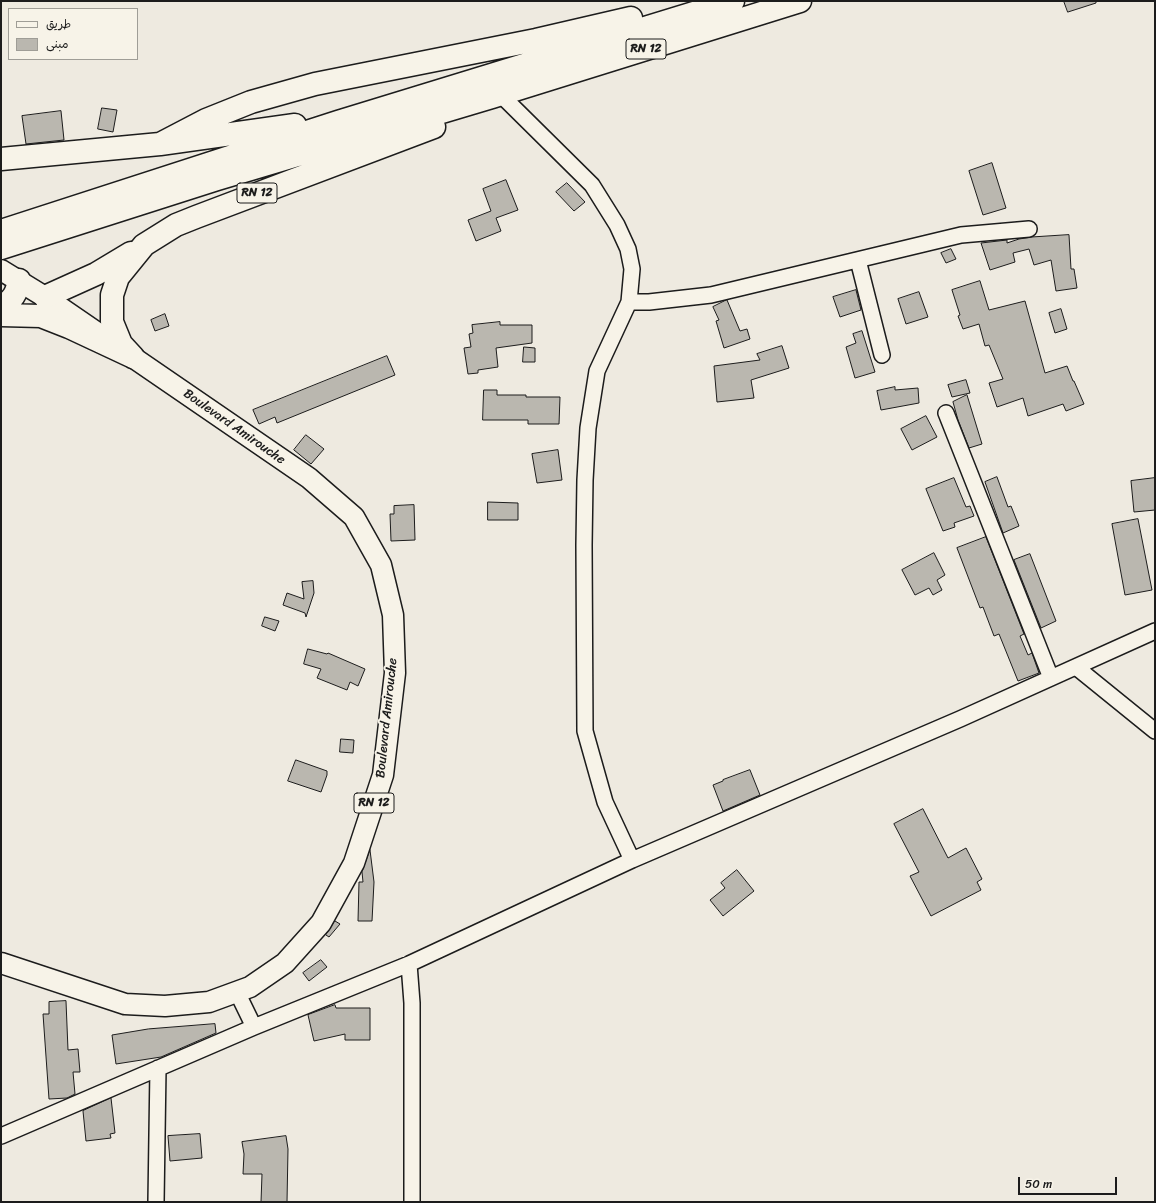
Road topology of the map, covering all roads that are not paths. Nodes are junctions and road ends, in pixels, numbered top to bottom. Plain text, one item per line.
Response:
1 (706, 1) edge
2 (733, 1) edge
3 (800, 1) edge
4 (308, 86) junction
5 (496, 96) junction
6 (338, 122) junction
7 (257, 130) junction
8 (160, 144) junction
9 (1, 159) edge
10 (1029, 229) dead end
11 (1, 232) edge
12 (144, 245) junction
13 (1, 248) edge
14 (858, 260) junction
15 (10, 275) edge
16 (45, 297) junction
17 (629, 302) junction
18 (1, 307) edge
19 (1, 315) edge
20 (882, 355) dead end
21 (140, 362) junction
22 (946, 413) dead end
23 (1155, 631) edge
24 (1076, 667) junction
25 (1051, 678) junction
26 (1155, 732) edge
27 (632, 860) junction
28 (1, 963) edge
29 (409, 964) junction
30 (237, 992) junction
31 (254, 1027) junction
32 (158, 1068) junction
33 (1, 1136) edge
34 (156, 1202) edge
35 (412, 1202) edge

1 - 4 highway
2 - 6 highway, RN 12
3 - 5 highway, RN 12
4 - 7 highway
4 - 8 highway
5 - 12 highway, RN 12
5 - 13 highway
5 - 17 street
6 - 7 highway, RN 12
6 - 11 highway
7 - 8 highway, RN 12
8 - 9 highway, RN 12
10 - 14 street
12 - 16 highway
12 - 21 highway, RN 12
14 - 17 street
14 - 20 street
15 - 16 main road, Boulevard Amirouche / RN 12
15 - 18 highway
16 - 21 main road, Boulevard Amirouche / RN 12
17 - 27 street
19 - 21 highway
21 - 30 main road, Boulevard Amirouche / RN 12
22 - 25 street
23 - 24 street
24 - 25 street
24 - 26 street
25 - 27 street
27 - 29 street
28 - 30 main road, Boulevard Amirouche / RN 12
29 - 31 street
29 - 35 street
30 - 31 street
31 - 32 street
32 - 33 street
32 - 34 street

